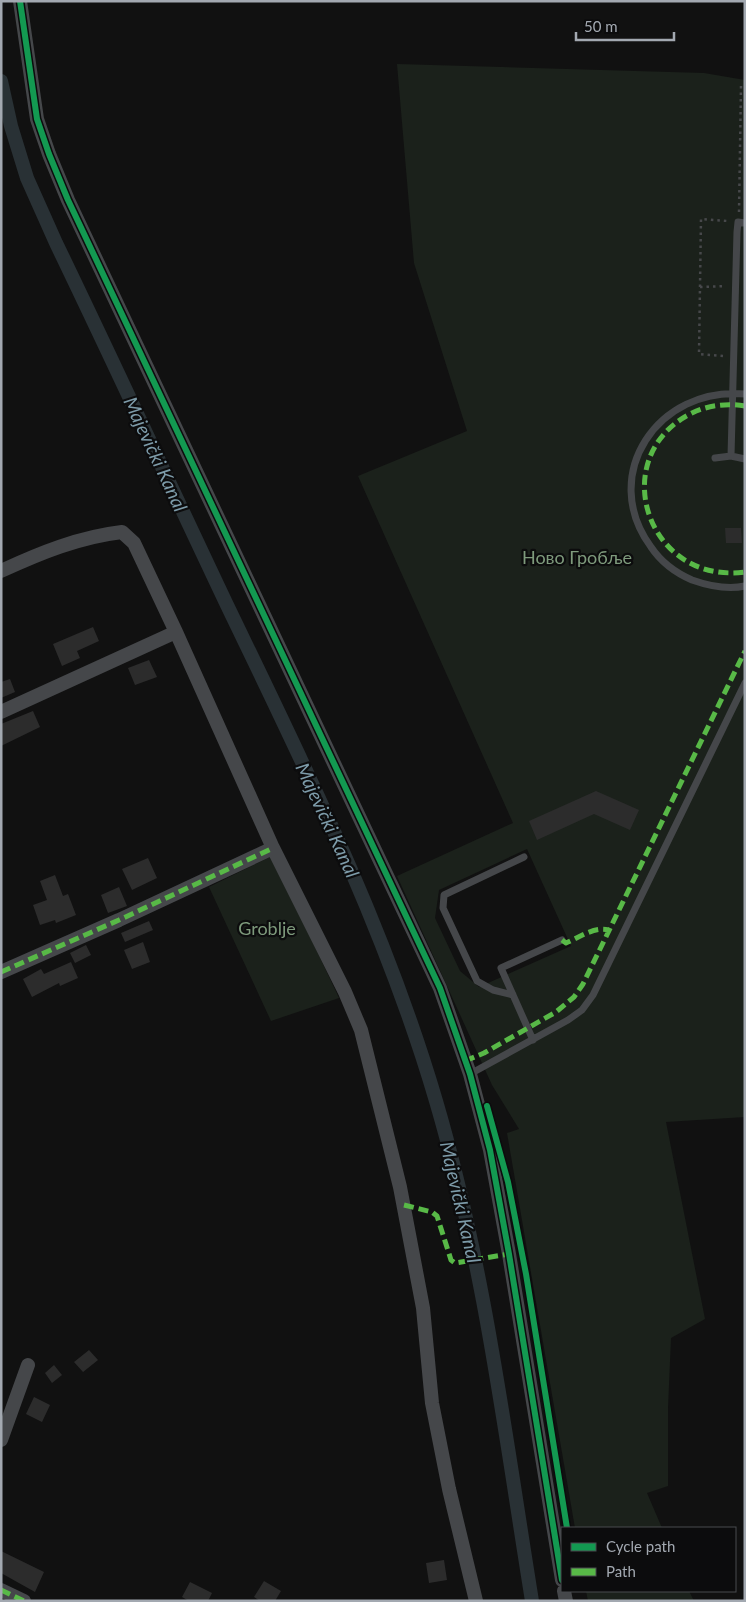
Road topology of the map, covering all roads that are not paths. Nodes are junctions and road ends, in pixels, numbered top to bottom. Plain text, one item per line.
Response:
1 (20, 1) edge
2 (742, 223) edge
3 (732, 393) junction
4 (745, 394) edge
5 (730, 456) junction
6 (716, 458) dead end
7 (745, 459) edge
8 (1, 571) edge
9 (745, 586) edge
10 (176, 632) junction
11 (745, 683) edge
12 (1, 712) edge
13 (273, 848) junction
14 (524, 857) dead end
15 (562, 940) dead end
16 (1, 972) edge
17 (513, 995) junction
18 (533, 1040) junction
19 (470, 1074) junction
20 (28, 1365) dead end
21 (1, 1440) edge
22 (561, 1574) edge
23 (1, 1590) edge
24 (24, 1601) edge
25 (476, 1601) edge

1 - 19 street
2 - 3 lane
3 - 4 lane
3 - 5 lane
3 - 9 lane
5 - 6 lane
5 - 7 lane
8 - 10 street
10 - 12 street
10 - 13 street
11 - 18 lane
13 - 16 street
13 - 25 street
14 - 17 lane
15 - 17 lane
17 - 18 lane
18 - 19 lane
19 - 22 street
20 - 21 street
23 - 24 street

